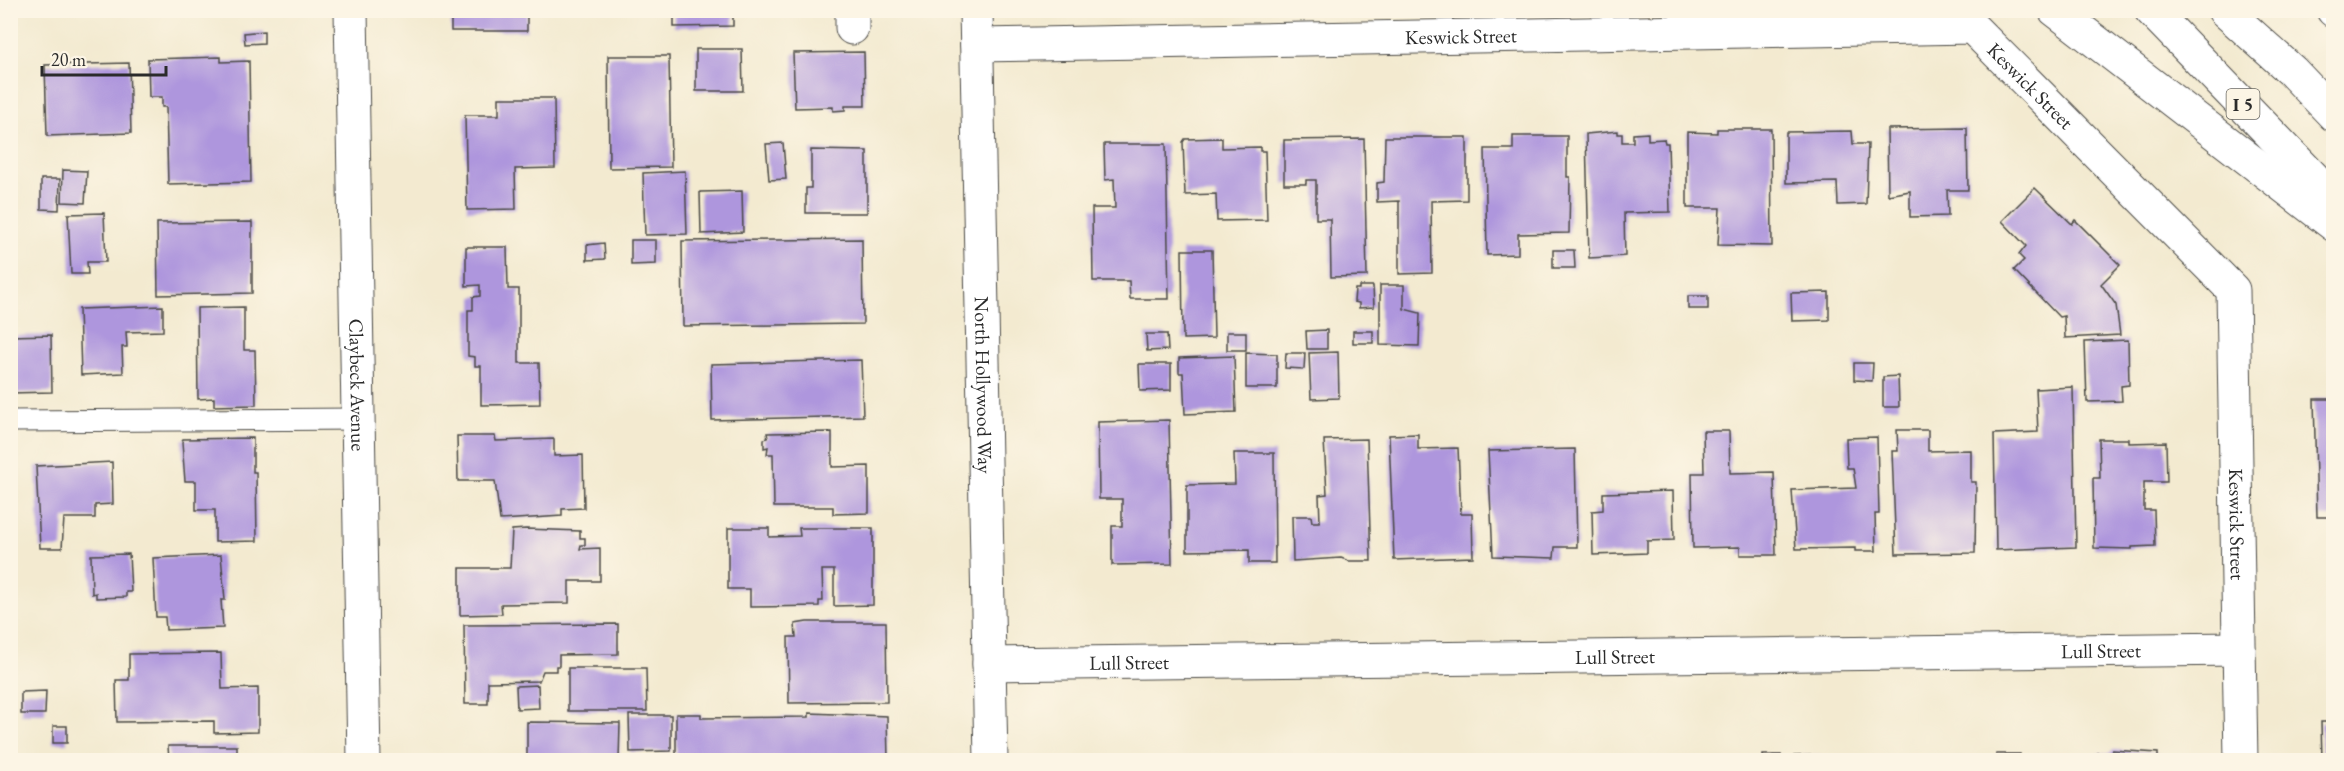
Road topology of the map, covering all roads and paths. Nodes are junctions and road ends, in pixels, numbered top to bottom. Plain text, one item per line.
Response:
1 (351, 10) edge
2 (976, 10) edge
3 (2055, 10) edge
4 (2151, 10) edge
5 (2224, 10) edge
6 (977, 45) junction
7 (2334, 115) edge
8 (2334, 199) edge
9 (2334, 225) edge
10 (358, 419) junction
11 (10, 421) edge
12 (2239, 650) junction
13 (989, 664) junction
14 (364, 760) edge
15 (991, 760) edge
16 (2241, 760) edge

1 - 10 main road, Claybeck Avenue
2 - 6 main road, North Hollywood Way
3 - 9 main road
4 - 8 main road, I 5
5 - 7 main road
6 - 12 main road, Keswick Street
6 - 13 main road, North Hollywood Way
10 - 11 lane
10 - 14 main road, Claybeck Avenue
12 - 13 main road, Lull Street
12 - 16 main road, Keswick Street
13 - 15 main road, North Hollywood Way

